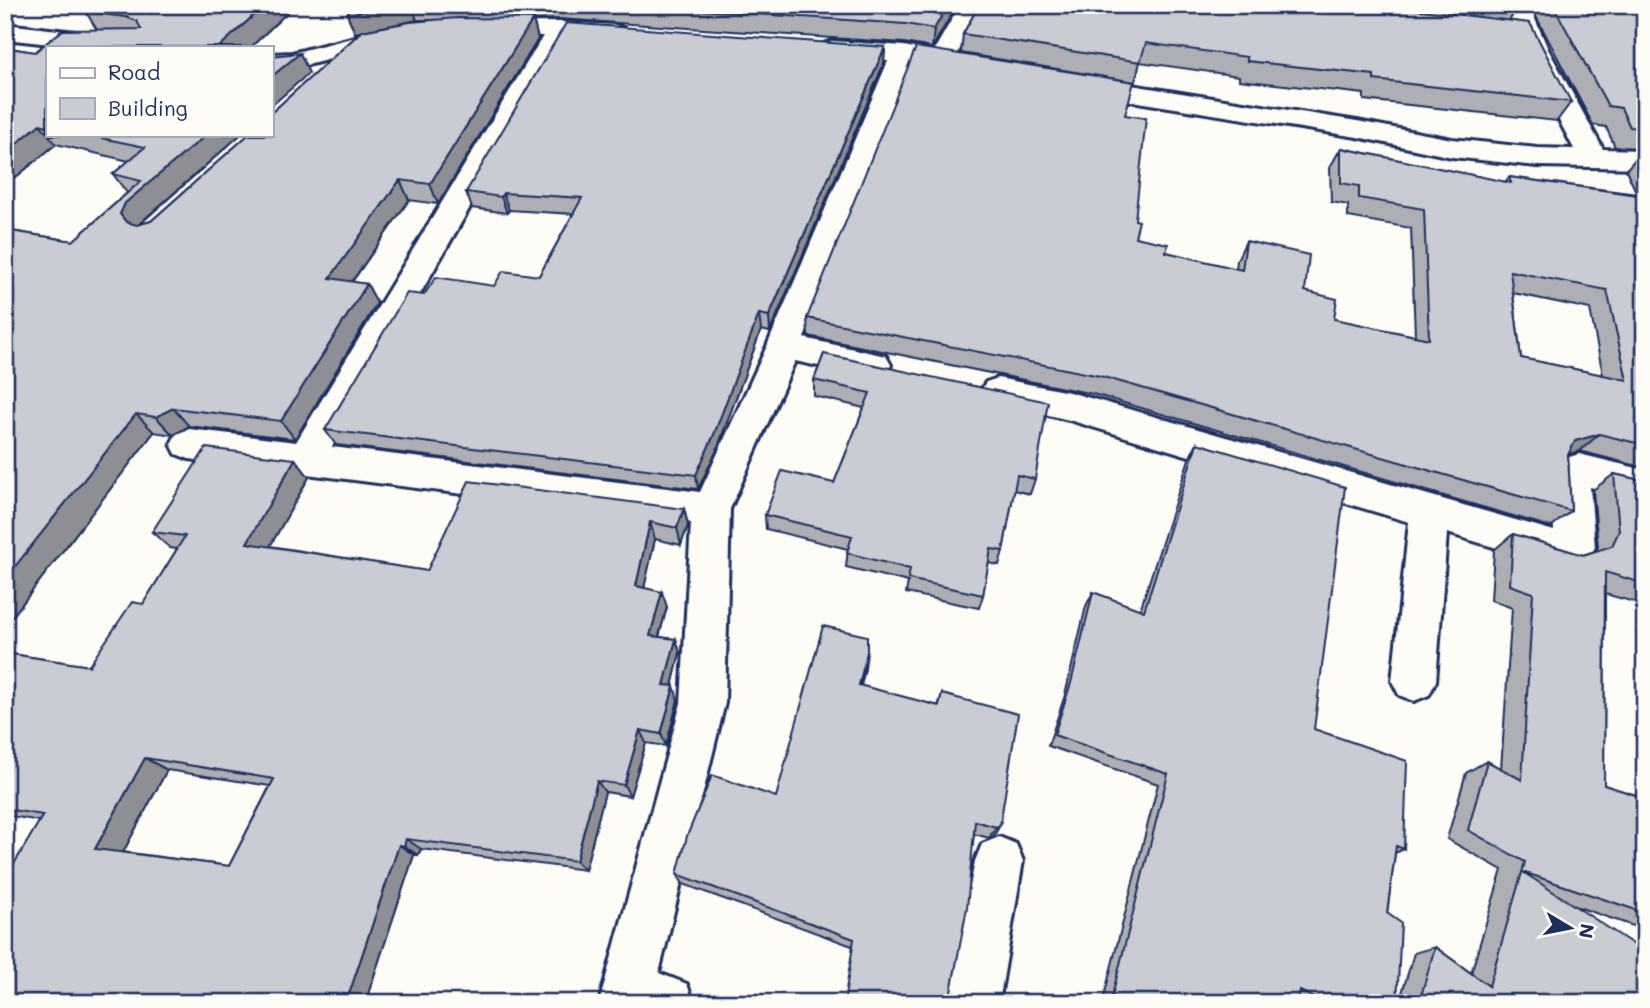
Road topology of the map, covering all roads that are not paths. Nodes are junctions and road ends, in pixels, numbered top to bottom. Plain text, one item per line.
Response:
1 (971, 5) edge
2 (1517, 5) edge
3 (463, 28) edge
4 (560, 29) junction
5 (5, 31) edge
6 (417, 31) edge
7 (1503, 31) edge
8 (1530, 34) junction
9 (643, 36) edge
10 (364, 41) junction
11 (130, 46) edge
12 (808, 48) edge
13 (904, 54) junction
14 (941, 61) junction
15 (273, 62) edge
16 (992, 70) edge
17 (323, 79) edge
18 (1057, 81) edge
19 (1593, 157) junction
20 (1645, 159) edge
21 (784, 346) junction
22 (906, 372) edge
23 (960, 383) edge
24 (189, 444) dead end
25 (305, 460) junction
26 (1645, 486) edge
27 (711, 509) junction
28 (1429, 511) junction
29 (1414, 681) dead end
30 (999, 861) dead end
31 (641, 998) edge
32 (974, 1003) edge

1 - 14 street
2 - 8 street
3 - 4 street
4 - 9 street
4 - 25 street
5 - 11 street
6 - 10 street
7 - 8 street
8 - 19 street
10 - 15 street
10 - 17 street
12 - 13 street
13 - 14 street
13 - 21 street
14 - 16 street
18 - 19 street
19 - 20 street
21 - 22 street
21 - 27 street
23 - 28 street
24 - 25 street
25 - 27 street
26 - 28 street
27 - 31 street
28 - 29 street
30 - 32 street

